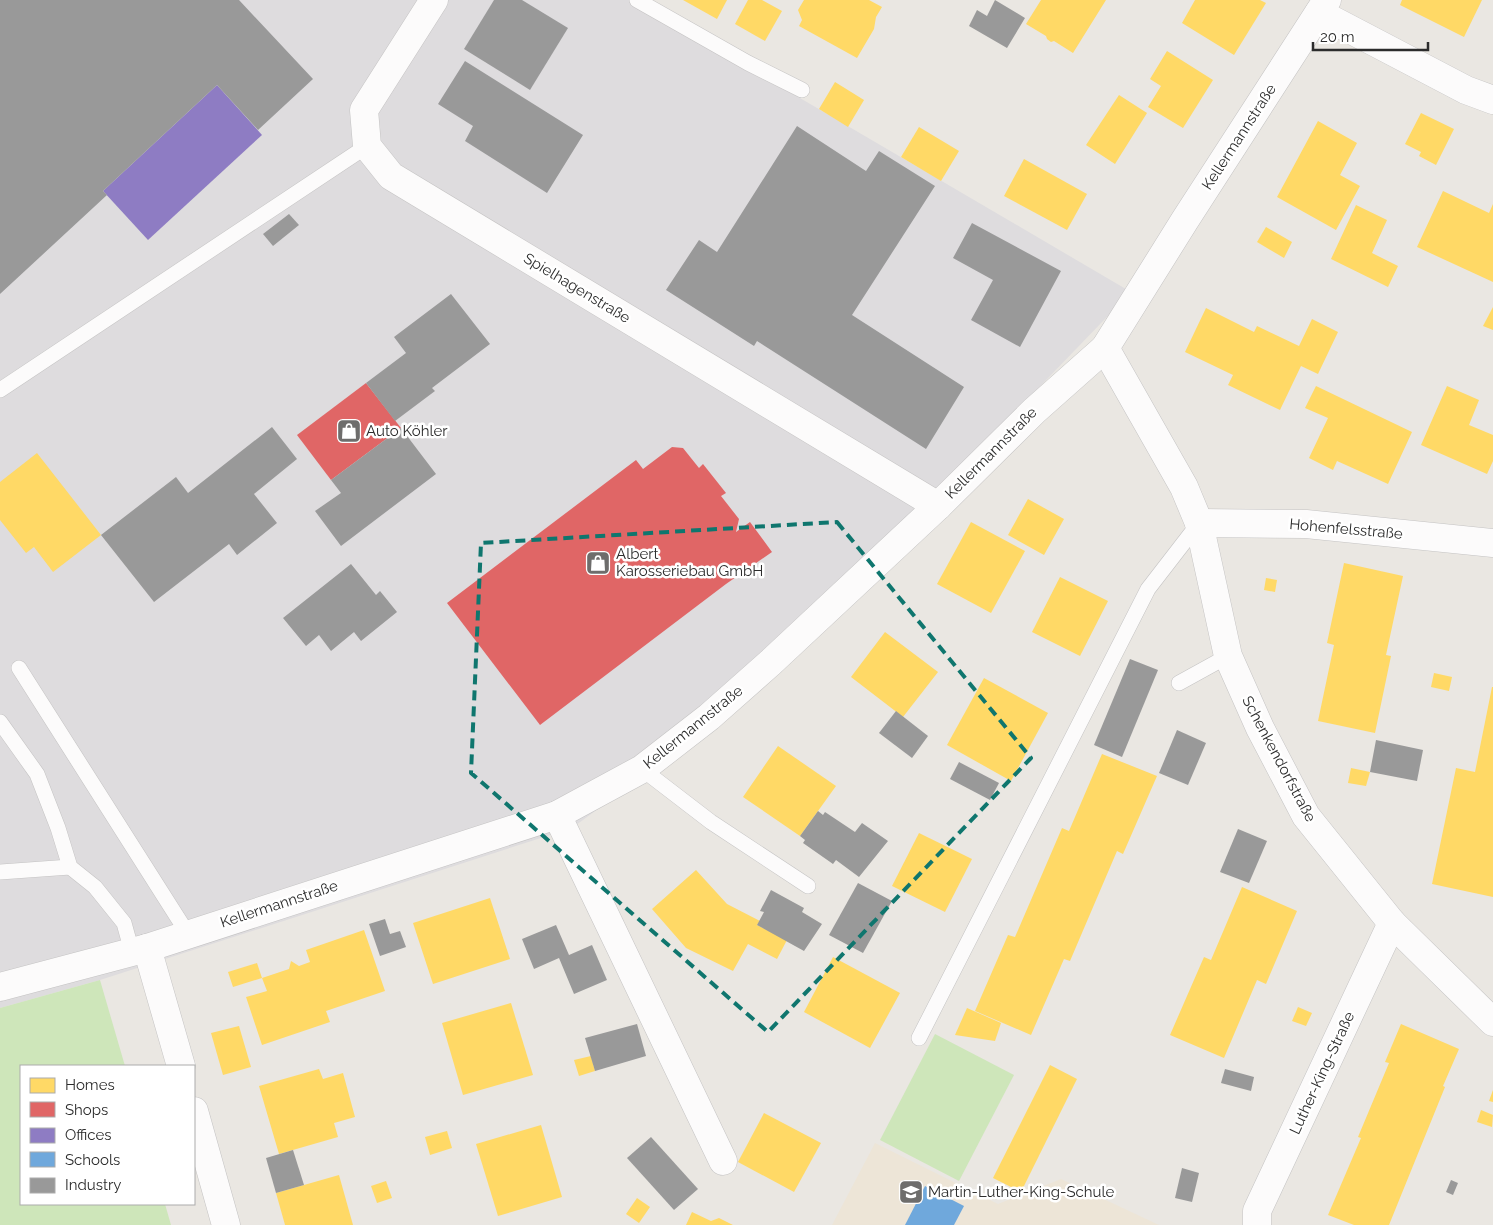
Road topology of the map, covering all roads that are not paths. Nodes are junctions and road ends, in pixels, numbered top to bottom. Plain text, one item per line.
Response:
1 (434, 0) edge
2 (637, 0) edge
3 (1323, 7) edge
4 (802, 90) dead end
5 (1493, 100) edge
6 (367, 146) junction
7 (1105, 348) junction
8 (0, 390) edge
9 (938, 506) junction
10 (1199, 523) junction
11 (1493, 543) edge
12 (1228, 656) junction
13 (19, 668) dead end
14 (1178, 683) dead end
15 (0, 722) edge
16 (642, 769) junction
17 (557, 815) junction
18 (70, 867) junction
19 (0, 872) edge
20 (808, 886) dead end
21 (1392, 923) junction
22 (188, 934) junction
23 (140, 950) junction
24 (0, 987) edge
25 (1493, 1022) edge
26 (919, 1038) dead end
27 (181, 1065) edge
28 (195, 1115) edge
29 (723, 1161) dead end
30 (226, 1225) edge
31 (1256, 1225) edge

1 - 6 street
2 - 4 lane
3 - 5 street
3 - 7 street, Kellermannstraße
6 - 8 lane
6 - 9 street, Spielhagenstraße
7 - 9 street, Kellermannstraße
7 - 10 street, Schenkendorfstraße
9 - 16 street, Kellermannstraße
10 - 11 street, Hohenfelsstraße
10 - 12 street, Schenkendorfstraße
10 - 26 lane
12 - 14 lane
12 - 21 street, Schenkendorfstraße
13 - 22 lane
15 - 18 lane
16 - 17 street, Kellermannstraße
16 - 20 lane
17 - 22 street, Kellermannstraße
17 - 29 street
18 - 19 lane
18 - 23 lane
21 - 25 street, Schenkendorfstraße
21 - 31 street, Luther-King-Straße
22 - 23 street, Kellermannstraße
23 - 24 street, Kellermannstraße
23 - 27 street
28 - 30 street

